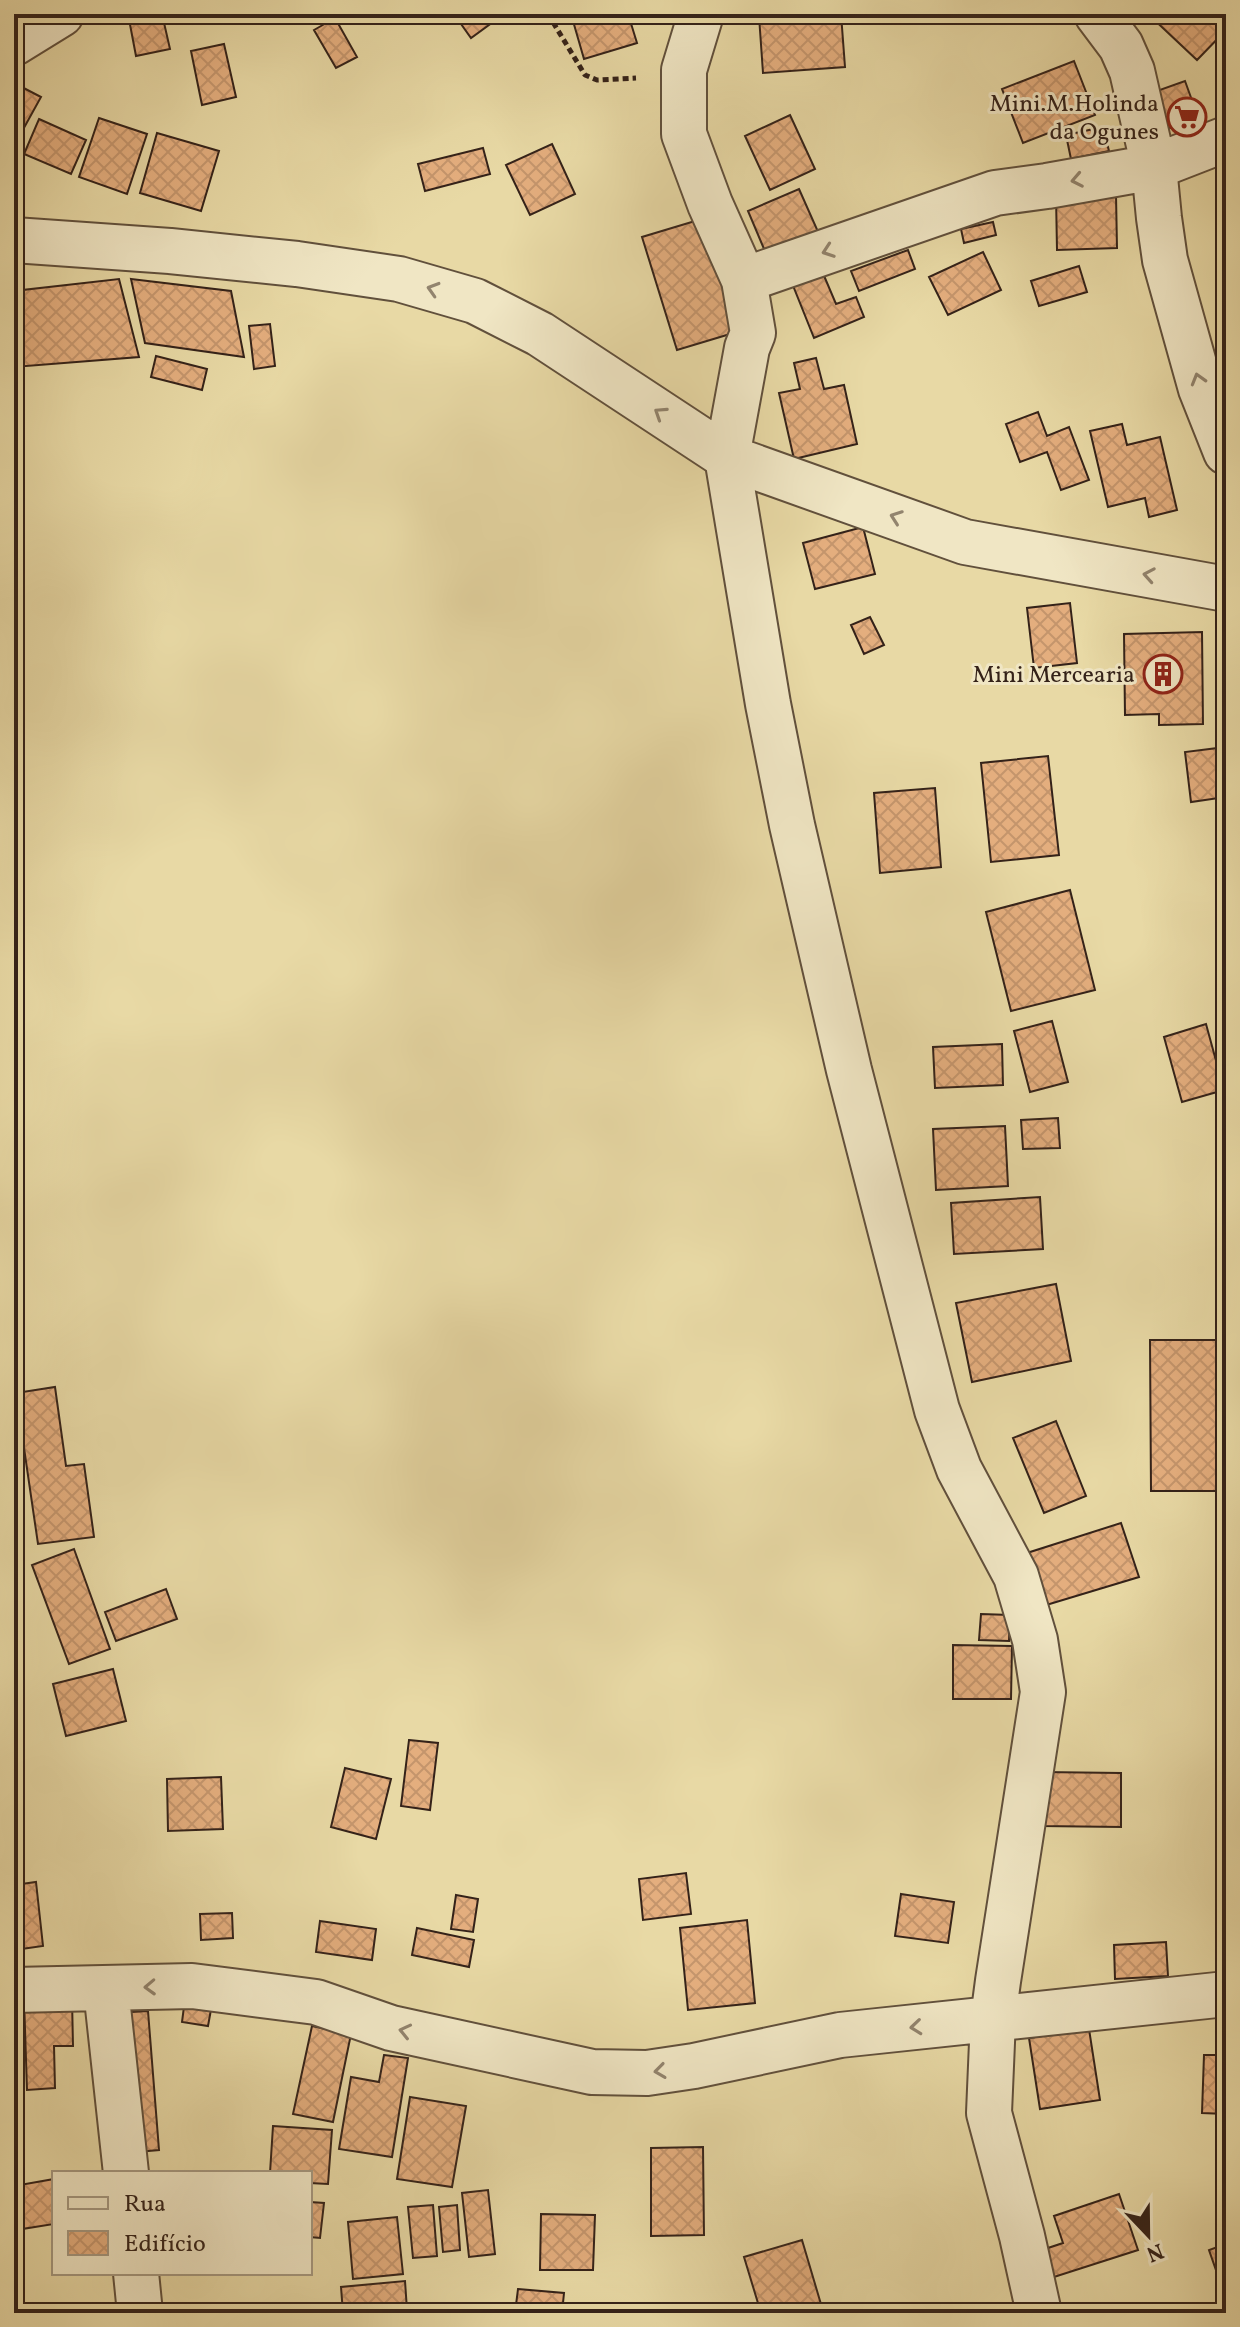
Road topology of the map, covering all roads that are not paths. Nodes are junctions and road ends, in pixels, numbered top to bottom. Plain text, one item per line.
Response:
1 (61, 14) edge
2 (701, 14) edge
3 (1097, 14) edge
4 (14, 43) edge
5 (1226, 139) edge
6 (1154, 167) junction
7 (14, 240) edge
8 (744, 280) junction
9 (1226, 452) edge
10 (727, 457) junction
11 (1226, 589) edge
12 (106, 1989) junction
13 (14, 1990) edge
14 (1226, 1994) edge
15 (993, 2019) junction
16 (126, 2171) edge
17 (136, 2275) edge
18 (140, 2313) edge
19 (1039, 2313) edge

1 - 4 street
2 - 8 street
3 - 6 street
5 - 6 street
6 -> 8 street
9 -> 6 street
10 -> 7 street
8 - 10 street
11 -> 10 street
10 - 15 street
12 - 13 street
15 -> 12 street
12 - 16 street
14 - 15 street
15 - 19 street
17 - 18 street

